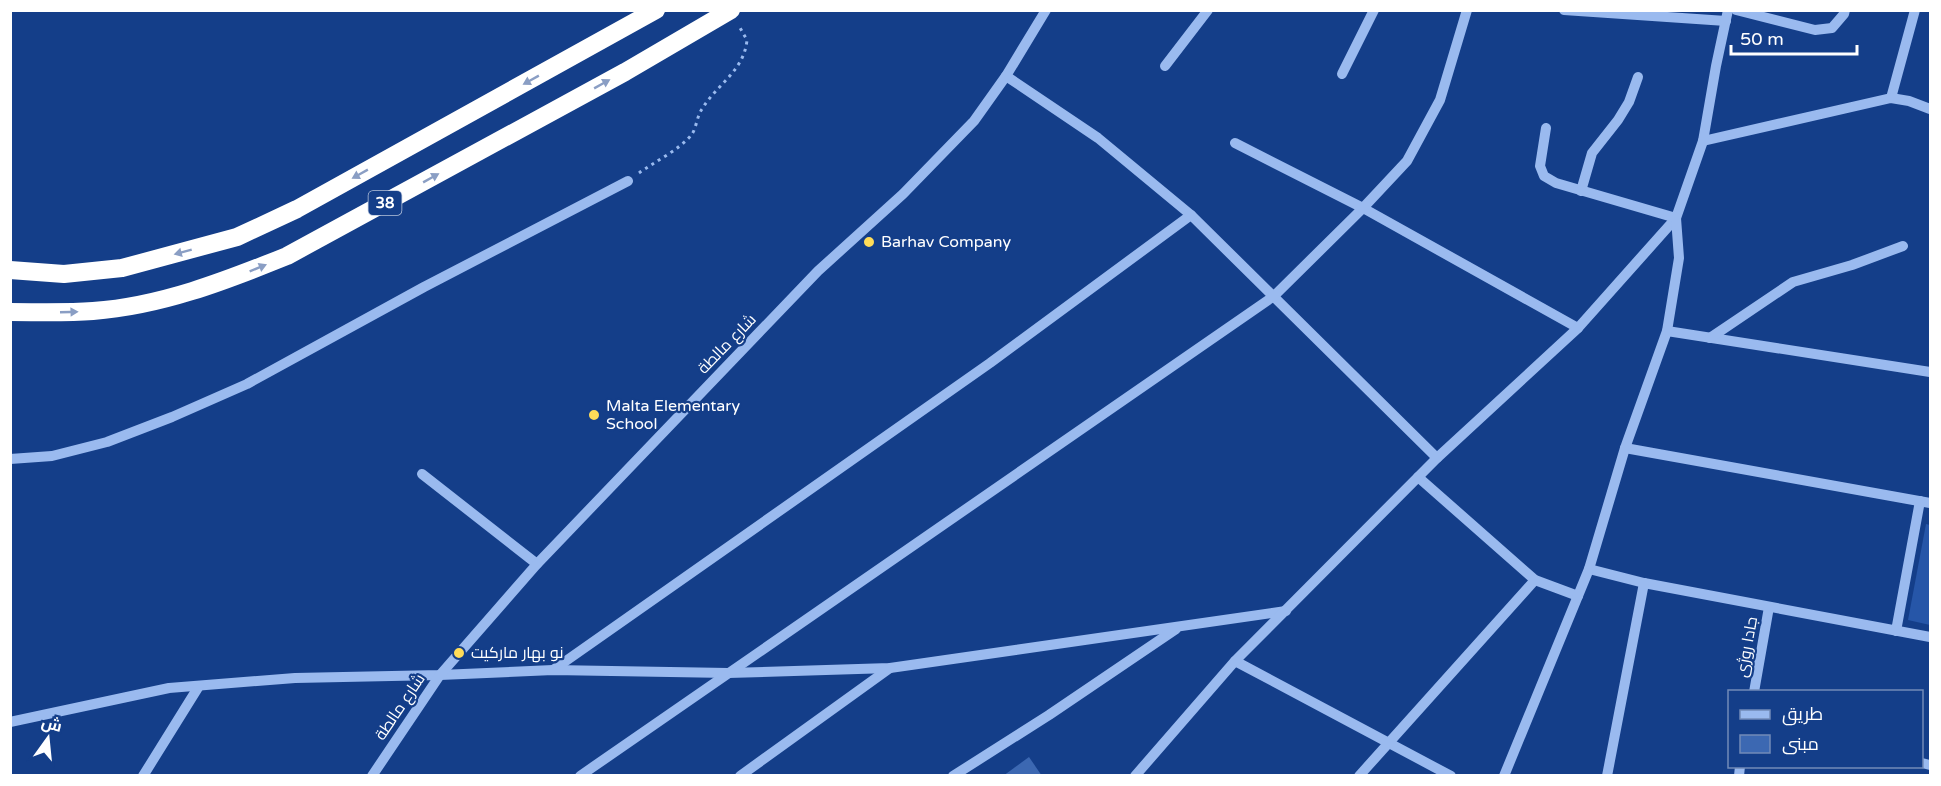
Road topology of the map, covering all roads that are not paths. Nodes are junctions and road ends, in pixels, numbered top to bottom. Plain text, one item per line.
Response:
1 (656, 10) edge
2 (1046, 10) edge
3 (1209, 10) edge
4 (1374, 10) edge
5 (1467, 10) edge
6 (1564, 10) edge
7 (1736, 10) edge
8 (1845, 10) edge
9 (1915, 10) edge
10 (731, 11) edge
11 (1039, 16) edge
12 (1727, 16) edge
13 (1165, 66) dead end
14 (1342, 74) dead end
15 (1006, 75) junction
16 (1638, 77) dead end
17 (1891, 98) junction
18 (1930, 109) edge
19 (1546, 128) dead end
20 (1703, 141) junction
21 (1235, 143) dead end
22 (628, 181) road end
23 (1581, 191) junction
24 (1364, 208) junction
25 (1191, 215) junction
26 (1676, 218) junction
27 (1903, 246) dead end
28 (10, 270) edge
29 (1274, 296) junction
30 (10, 312) edge
31 (1578, 328) junction
32 (1667, 331) junction
33 (1710, 338) junction
34 (1930, 372) edge
35 (1625, 448) junction
36 (1437, 458) junction
37 (10, 459) edge
38 (422, 474) dead end
39 (1418, 477) junction
40 (1925, 502) edge
41 (537, 564) junction
42 (1589, 569) junction
43 (1535, 580) junction
44 (1644, 583) junction
45 (1578, 596) junction
46 (1769, 607) junction
47 (1286, 611) junction
48 (1177, 628) junction
49 (1896, 631) junction
50 (1930, 637) edge
51 (1235, 661) junction
52 (890, 668) junction
53 (553, 670) junction
54 (728, 673) junction
55 (440, 675) junction
56 (199, 686) junction
57 (1754, 690) edge
58 (10, 722) edge
59 (1388, 742) junction
60 (143, 776) edge
61 (372, 776) edge
62 (580, 776) edge
63 (740, 776) edge
64 (953, 776) edge
65 (1135, 776) edge
66 (1359, 776) edge
67 (1451, 776) edge
68 (1504, 776) edge
69 (1607, 776) edge

1 -> 28 highway, 38
2 - 11 street, شارع مالطة
3 - 13 street
4 - 14 street
5 - 24 street
6 - 12 street
7 - 8 street
9 - 17 street
30 -> 10 highway, 38
11 - 15 street, شارع مالطة
12 - 20 street
15 - 25 street
15 - 41 street, شارع مالطة
16 - 23 street
17 - 18 street
17 - 20 street
19 - 23 street
20 - 26 street
21 - 24 street
22 - 37 street
23 - 26 street
24 - 29 street
24 - 31 street
25 - 29 street
25 - 53 street
26 - 31 street
26 - 32 street
27 - 33 street
29 - 36 street
29 - 54 street
31 - 36 street
32 - 33 street
32 - 35 street
33 - 34 street
35 - 40 street
35 - 42 street
36 - 39 street
38 - 41 street
39 - 43 street
39 - 47 street
40 - 49 street
41 - 55 street, شارع مالطة
42 - 44 street
42 - 45 street
43 - 45 street
43 - 59 street
44 - 46 street
44 - 69 street
45 - 68 street
46 - 49 street
46 - 57 street, جادا روژی
47 - 48 street
47 - 51 street
48 - 52 street
48 - 64 street
49 - 50 street
51 - 59 street
51 - 65 street
52 - 54 street
52 - 63 street
53 - 54 street
53 - 55 street
54 - 62 street
55 - 56 street
55 - 61 street, شارع مالطة
56 - 58 street
56 - 60 street
59 - 66 street
59 - 67 street

